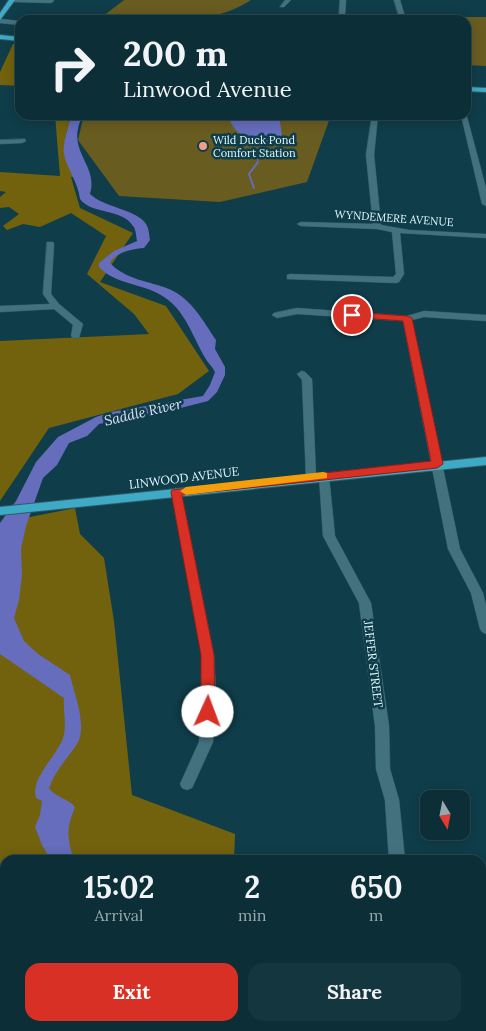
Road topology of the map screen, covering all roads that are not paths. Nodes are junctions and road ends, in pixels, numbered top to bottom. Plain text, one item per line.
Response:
1 (14, 0) edge
2 (51, 0) edge
3 (288, 0) edge
4 (344, 0) edge
5 (397, 0) edge
6 (282, 6) dead end
7 (342, 15) edge
8 (402, 15) edge
9 (0, 19) edge
10 (15, 22) edge
11 (0, 37) edge
12 (15, 38) edge
13 (471, 89) edge
14 (486, 90) edge
15 (374, 120) edge
16 (465, 120) edge
17 (22, 140) dead end
18 (0, 142) edge
19 (476, 164) junction
20 (486, 165) edge
21 (486, 204) edge
22 (300, 224) dead end
23 (377, 227) junction
24 (396, 230) junction
25 (486, 236) edge
26 (50, 244) dead end
27 (290, 277) dead end
28 (56, 306) junction
29 (0, 309) edge
30 (277, 315) dead end
31 (407, 318) junction
32 (486, 318) edge
33 (76, 336) dead end
34 (302, 374) dead end
35 (486, 460) edge
36 (437, 464) junction
37 (324, 476) junction
38 (311, 477) junction
39 (176, 492) junction
40 (2, 511) edge
41 (486, 629) edge
42 (187, 784) dead end
43 (396, 855) edge

1 - 2 street
1 - 9 main road
3 - 6 street
4 - 7 street
5 - 8 street
9 - 10 street
11 - 12 main road
13 - 14 main road
15 - 23 street
16 - 19 street
17 - 18 street
19 - 20 street
19 - 21 street
22 - 23 street, WYNDEMERE AVENUE
23 - 24 street, WYNDEMERE AVENUE
24 - 25 street, WYNDEMERE AVENUE
24 - 27 street
26 - 28 street
28 - 29 street
28 - 33 street
30 - 31 street
31 - 32 street
31 - 36 street
34 - 38 street
35 - 36 main road, LINWOOD AVENUE
36 - 37 main road, LINWOOD AVENUE
36 - 41 street
37 - 38 main road, LINWOOD AVENUE
37 - 43 street, JEFFER STREET
38 - 39 main road, LINWOOD AVENUE
39 - 40 main road, LINWOOD AVENUE
39 - 42 street

